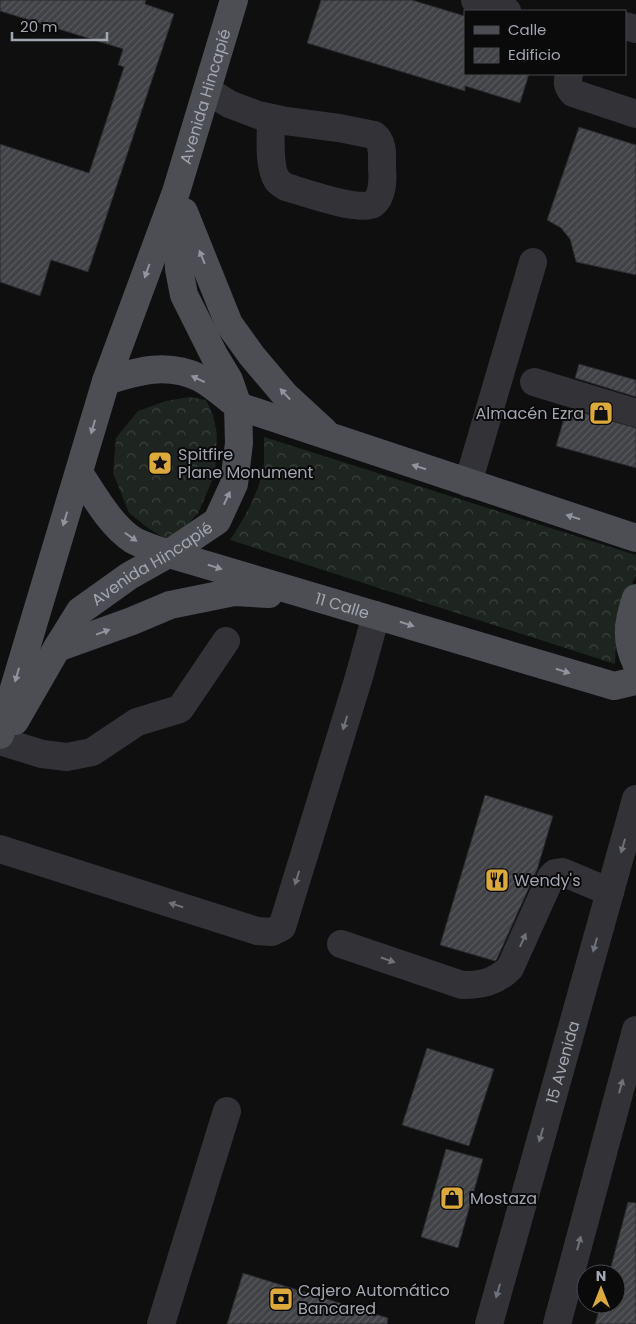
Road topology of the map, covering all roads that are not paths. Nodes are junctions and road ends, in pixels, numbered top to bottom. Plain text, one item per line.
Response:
1 (234, 0) edge
2 (475, 0) edge
3 (504, 10) edge
4 (570, 75) edge
5 (207, 90) junction
6 (636, 114) edge
7 (271, 118) dead end
8 (176, 192) junction
9 (533, 262) dead end
10 (106, 381) junction
11 (534, 382) dead end
12 (238, 406) junction
13 (636, 413) edge
14 (334, 439) junction
15 (79, 473) junction
16 (468, 483) junction
17 (636, 522) edge
18 (599, 526) junction
19 (636, 538) edge
20 (168, 554) junction
21 (310, 596) junction
22 (636, 598) edge
23 (376, 615) junction
24 (226, 641) dead end
25 (57, 648) junction
26 (636, 664) edge
27 (636, 681) edge
28 (1, 741) edge
29 (636, 799) edge
30 (0, 848) edge
31 (610, 892) junction
32 (342, 944) dead end
33 (636, 1030) edge
34 (227, 1111) dead end
35 (161, 1324) edge
36 (489, 1324) edge
37 (557, 1324) edge

1 - 5 main road, Avenida Hincapié
2 - 3 street
4 - 6 street
5 - 7 street
5 - 8 main road, Avenida Hincapié
8 -> 10 main road, Avenida Hincapié
8 - 12 main road, Avenida Hincapié
14 -> 8 main road
9 - 16 street
12 -> 10 main road
10 -> 15 main road, Avenida Hincapié
11 - 13 street
12 - 14 main road
20 -> 12 main road, Avenida Hincapié
16 -> 14 main road
15 -> 20 main road, 11 Calle
15 -> 28 main road, Avenida Hincapié
18 -> 16 main road
17 - 18 main road
18 - 19 main road
20 -> 21 main road, 11 Calle
20 - 25 main road, Avenida Hincapié
21 - 23 main road, 11 Calle
25 -> 21 main road
22 - 26 main road
23 -> 27 main road, 11 Calle
23 -> 30 street
24 - 28 street
25 - 28 main road, Avenida Hincapié
29 -> 31 street, 15 Avenida
32 -> 31 street
31 -> 36 street, 15 Avenida
37 -> 33 street
34 - 35 street

